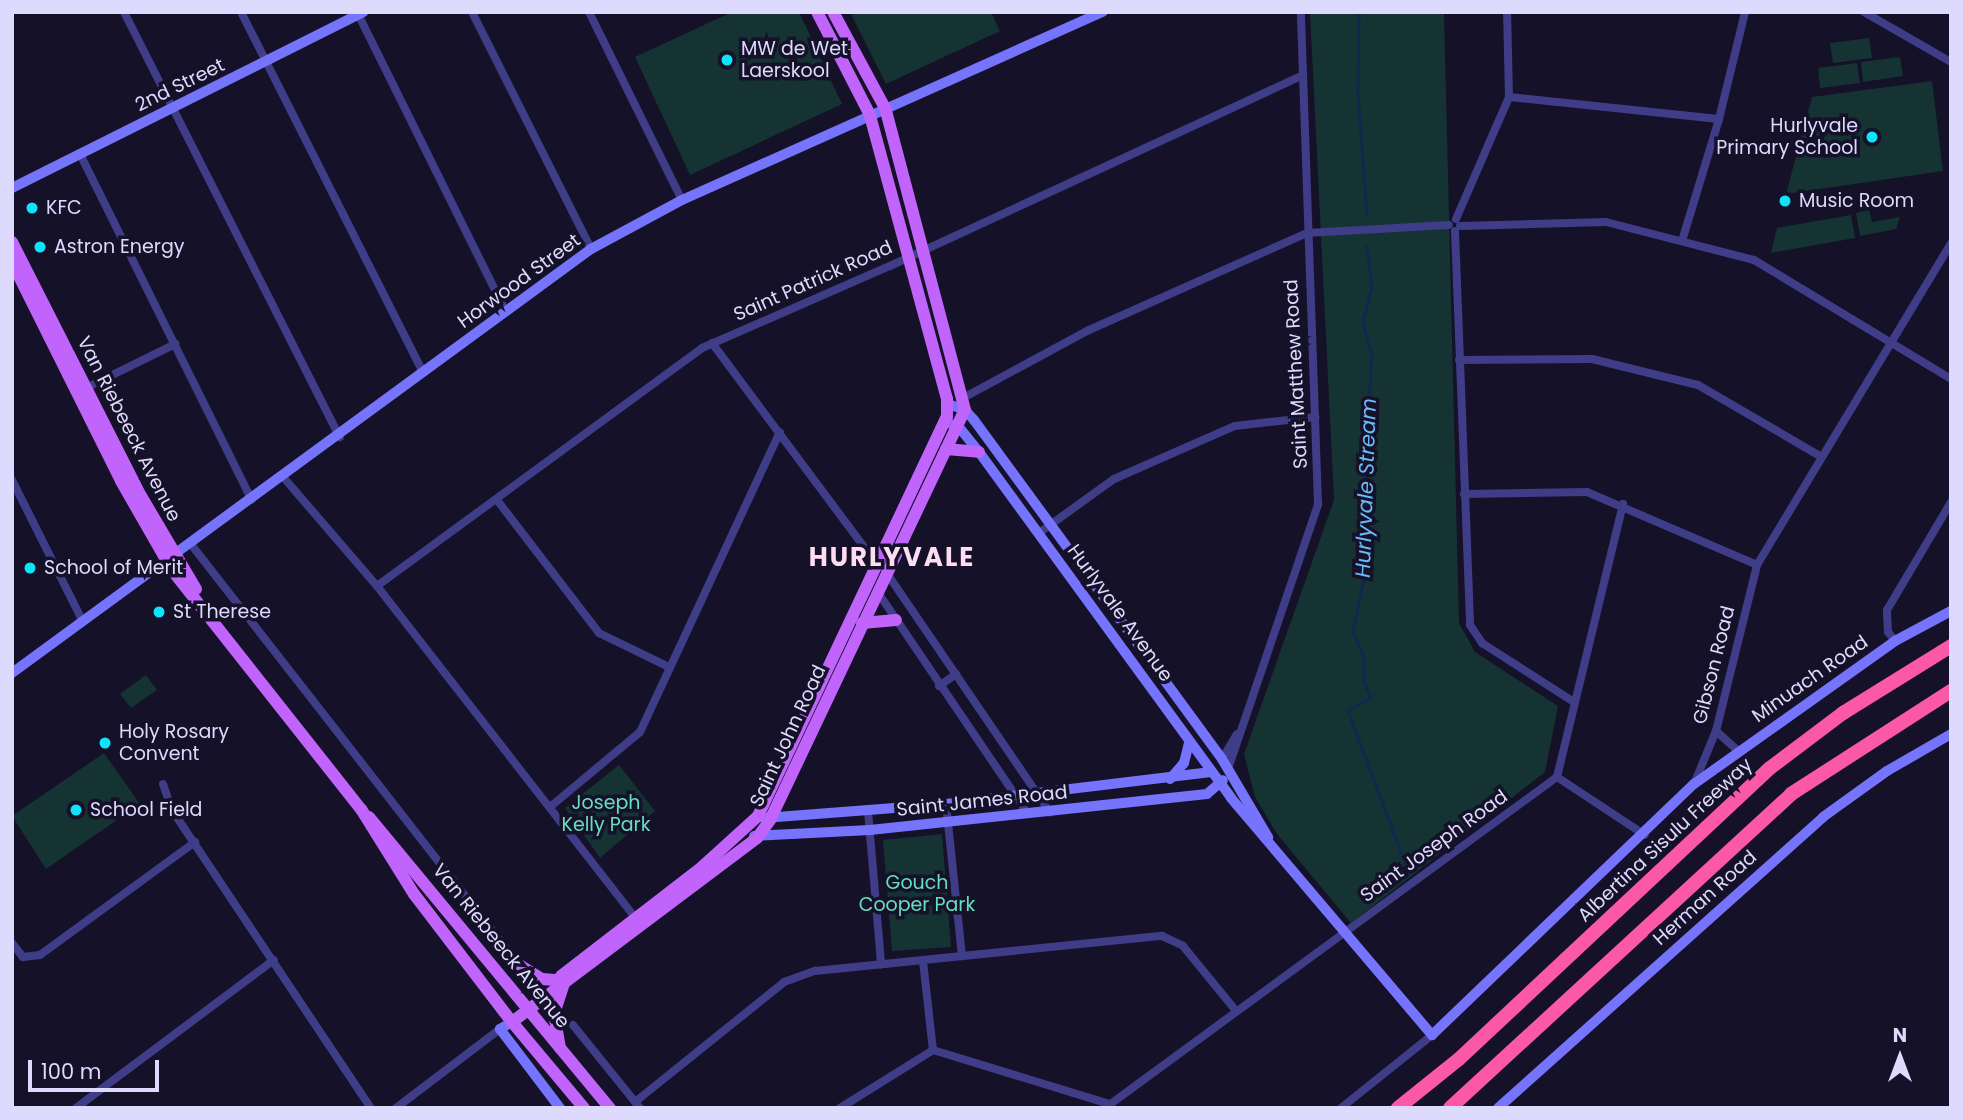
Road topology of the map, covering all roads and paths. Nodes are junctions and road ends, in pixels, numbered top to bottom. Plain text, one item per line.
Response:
1 (124, 12) edge
2 (241, 12) edge
3 (472, 12) edge
4 (589, 12) edge
5 (817, 12) edge
6 (833, 12) edge
7 (1103, 12) edge
8 (1301, 12) edge
9 (1507, 12) edge
10 (1745, 12) edge
11 (1864, 12) edge
12 (359, 13) edge
13 (266, 62) junction
14 (1951, 62) edge
15 (1303, 75) junction
16 (1509, 97) junction
17 (173, 108) junction
18 (885, 108) junction
19 (870, 115) junction
20 (1720, 119) junction
21 (80, 154) junction
22 (12, 188) edge
23 (682, 200) junction
24 (1455, 225) junction
25 (1307, 233) junction
26 (1682, 241) junction
27 (12, 242) edge
28 (1951, 243) edge
29 (591, 249) junction
30 (923, 250) junction
31 (908, 256) junction
32 (12, 262) edge
33 (506, 312) junction
34 (1891, 342) junction
35 (712, 343) junction
36 (175, 344) junction
37 (1458, 360) junction
38 (423, 373) junction
39 (939, 373) junction
40 (1951, 380) edge
41 (82, 390) junction
42 (947, 404) junction
43 (964, 404) junction
44 (1315, 417) junction
45 (945, 423) junction
46 (958, 426) junction
47 (780, 432) junction
48 (340, 437) junction
49 (933, 444) junction
50 (946, 449) junction
51 (979, 452) junction
52 (1820, 456) junction
53 (284, 478) junction
54 (12, 480) edge
55 (1464, 494) junction
56 (251, 500) junction
57 (497, 500) junction
58 (1951, 502) edge
59 (1623, 504) junction
60 (1050, 525) junction
61 (1039, 533) junction
62 (190, 543) junction
63 (169, 558) junction
64 (875, 562) junction
65 (1757, 565) junction
66 (886, 572) junction
67 (377, 586) junction
68 (877, 591) junction
69 (1951, 611) edge
70 (896, 620) junction
71 (83, 622) junction
72 (862, 623) junction
73 (1895, 642) junction
74 (1951, 646) edge
75 (669, 667) junction
76 (12, 673) edge
77 (956, 674) junction
78 (939, 686) junction
79 (1951, 691) edge
80 (1574, 702) junction
81 (1244, 723) junction
82 (1716, 731) junction
83 (1951, 734) edge
84 (1189, 743) junction
85 (1738, 751) junction
86 (1222, 759) junction
87 (1228, 769) junction
88 (1211, 772) junction
89 (1557, 777) junction
90 (1170, 779) junction
91 (163, 784) dead end
92 (1220, 784) junction
93 (1694, 784) junction
94 (1038, 794) junction
95 (1207, 794) junction
96 (1016, 796) junction
97 (1231, 798) junction
98 (946, 804) junction
99 (550, 807) junction
100 (361, 809) junction
101 (868, 811) junction
102 (1050, 812) junction
103 (1028, 814) junction
104 (764, 818) junction
105 (949, 822) junction
106 (870, 830) junction
107 (751, 834) junction
108 (1644, 835) junction
109 (195, 842) junction
110 (1272, 846) junction
111 (639, 921) junction
112 (1343, 934) junction
113 (12, 943) edge
114 (962, 956) junction
115 (274, 961) junction
116 (923, 961) junction
117 (881, 964) junction
118 (520, 966) junction
119 (560, 981) junction
120 (543, 995) junction
121 (526, 1007) junction
122 (1236, 1011) junction
123 (506, 1023) junction
124 (573, 1025) dead end
125 (1432, 1035) junction
126 (933, 1050) junction
127 (561, 1052) junction
128 (1425, 1087) junction
129 (637, 1105) edge
130 (1108, 1106) edge
131 (76, 1108) edge
132 (371, 1108) edge
133 (396, 1108) edge
134 (560, 1108) edge
135 (584, 1108) edge
136 (610, 1108) edge
137 (840, 1108) edge
138 (1341, 1108) edge
139 (1392, 1108) edge
140 (1398, 1108) edge
141 (1451, 1108) edge
142 (1498, 1108) edge

1 - 17 street
2 - 13 street
3 - 29 street
4 - 23 street
5 - 19 main road
6 - 18 main road, Hurlyvale Avenue
7 - 18 street, Horwood Street
8 - 15 street, Saint Matthew Road
9 - 16 street
10 - 20 street
11 - 14 street
12 - 13 street, 2nd Street
12 - 33 street
13 - 17 street, 2nd Street
13 - 38 street
15 - 25 street, Saint Matthew Road
15 - 30 street, Saint Patrick Road
16 - 20 street
16 - 24 street
17 - 21 street, 2nd Street
17 - 48 street
18 - 19 street, Horwood Street
18 - 30 main road, Hurlyvale Avenue
19 - 23 street, Horwood Street
19 - 31 main road
20 - 26 street
21 - 22 street, 2nd Street
21 - 36 street
23 - 29 street, Horwood Street
24 - 25 street
24 - 26 street
24 - 37 street
25 - 43 street
25 - 44 street, Saint Matthew Road
26 - 34 street
27 - 41 main road, Van Riebeeck Avenue
28 - 34 street, Gibson Road
29 - 33 street, Horwood Street
30 - 31 street, Saint Patrick Road
30 - 43 main road, Hurlyvale Avenue
31 - 35 street, Saint Patrick Road
31 - 39 main road
32 - 41 main road, Van Riebeeck Avenue
33 - 38 street, Horwood Street
34 - 40 street
34 - 52 street, Gibson Road
35 - 47 street
35 - 57 street, Saint Patrick Road
36 - 41 street
36 - 56 street
37 - 52 street
37 - 55 street
38 - 48 street, Horwood Street
39 - 42 main road
39 - 49 main road
41 - 63 main road, Van Riebeeck Avenue
42 - 43 street
42 - 45 main road
43 - 46 main road, Saint John Road
43 - 60 street, Hurlyvale Avenue
44 - 60 street
44 - 81 street, Saint Matthew Road
45 - 46 street
45 - 49 main road, Saint John Road
46 - 50 main road, Saint John Road
46 - 51 street, Hurlyvale Avenue
47 - 64 street
47 - 75 street
48 - 53 street, Horwood Street
49 - 64 main road, Saint John Road
50 - 51 main road
50 - 66 main road, Saint John Road
51 - 61 street, Hurlyvale Avenue
52 - 65 street, Gibson Road
53 - 56 street, Horwood Street
53 - 67 street
54 - 71 street
55 - 59 street
55 - 80 street
56 - 62 street, Horwood Street
57 - 67 street, Saint Patrick Road
57 - 75 street
58 - 73 street
59 - 65 street
59 - 80 street
60 - 61 street
60 - 86 street, Hurlyvale Avenue
61 - 84 street, Hurlyvale Avenue
62 - 63 street, Horwood Street
62 - 118 street
63 - 71 street, Horwood Street
63 - 100 main road, Van Riebeeck Avenue
64 - 66 street
64 - 68 street
64 - 104 main road, Saint John Road
65 - 82 street, Gibson Road
66 - 68 main road, Saint John Road
66 - 77 street
67 - 99 street
68 - 70 street
68 - 72 main road, Saint John Road
69 - 73 street, Minuach Road
70 - 72 main road
70 - 78 street
71 - 76 street, Horwood Street
72 - 104 main road, Saint John Road
73 - 85 street, Minuach Road
74 - 128 highway, Albertina Sisulu Freeway
75 - 99 street
77 - 78 street
77 - 94 street
78 - 96 street
79 - 141 highway
80 - 89 street
81 - 86 street, Saint Matthew Road
81 - 87 street, Saint Matthew Road
82 - 85 street
82 - 93 street, Gibson Road
83 - 142 street, Herman Road
84 - 88 street, Hurlyvale Avenue
84 - 90 street
85 - 93 street, Minuach Road
86 - 87 street, Hurlyvale Avenue
86 - 88 street, Saint Matthew Road
87 - 92 street, Saint Matthew Road
87 - 110 street, Hurlyvale Avenue
88 - 90 street, Saint James Road
88 - 92 street, Hurlyvale Avenue
89 - 108 street
89 - 112 street, Saint Joseph Road
90 - 94 street, Saint James Road
91 - 109 street
92 - 95 street
92 - 97 street, Hurlyvale Avenue
93 - 108 street, Gibson Road
94 - 96 street, Saint James Road
94 - 102 street
95 - 97 street, Saint James Road
95 - 102 street, Saint James Road
96 - 98 street, Saint James Road
96 - 103 street
97 - 110 street, Hurlyvale Avenue
98 - 101 street, Saint James Road
98 - 105 street
99 - 111 street
100 - 121 main road, Van Riebeeck Avenue
100 - 123 main road, Van Riebeeck Avenue
101 - 104 street, Saint James Road
101 - 106 street
102 - 103 street, Saint James Road
103 - 105 street, Saint James Road
104 - 107 main road, Saint John Road
105 - 106 street, Saint James Road
105 - 114 street
106 - 107 street, Saint James Road
106 - 117 street
107 - 111 main road, Saint John Road
108 - 125 street, Gibson Road
109 - 113 street
109 - 115 street
110 - 112 street, Hurlyvale Avenue
111 - 119 main road, Saint John Road
112 - 122 street, Saint Joseph Road
112 - 125 street, Hurlyvale Avenue
114 - 116 street
114 - 122 street
115 - 131 street
115 - 132 street
116 - 117 street
116 - 126 street
117 - 129 street
118 - 119 main road
118 - 120 street
119 - 120 main road, Saint John Road
119 - 127 main road
120 - 121 main road, Saint John Road
121 - 123 main road, Saint John Road
121 - 127 main road, Van Riebeeck Avenue
122 - 130 street, Saint Joseph Road
123 - 133 street
123 - 134 street
123 - 135 main road, Van Riebeeck Avenue
124 - 129 street
125 - 138 street
126 - 130 street
126 - 137 street
127 - 136 main road, Van Riebeeck Avenue
128 - 139 highway
128 - 140 highway

